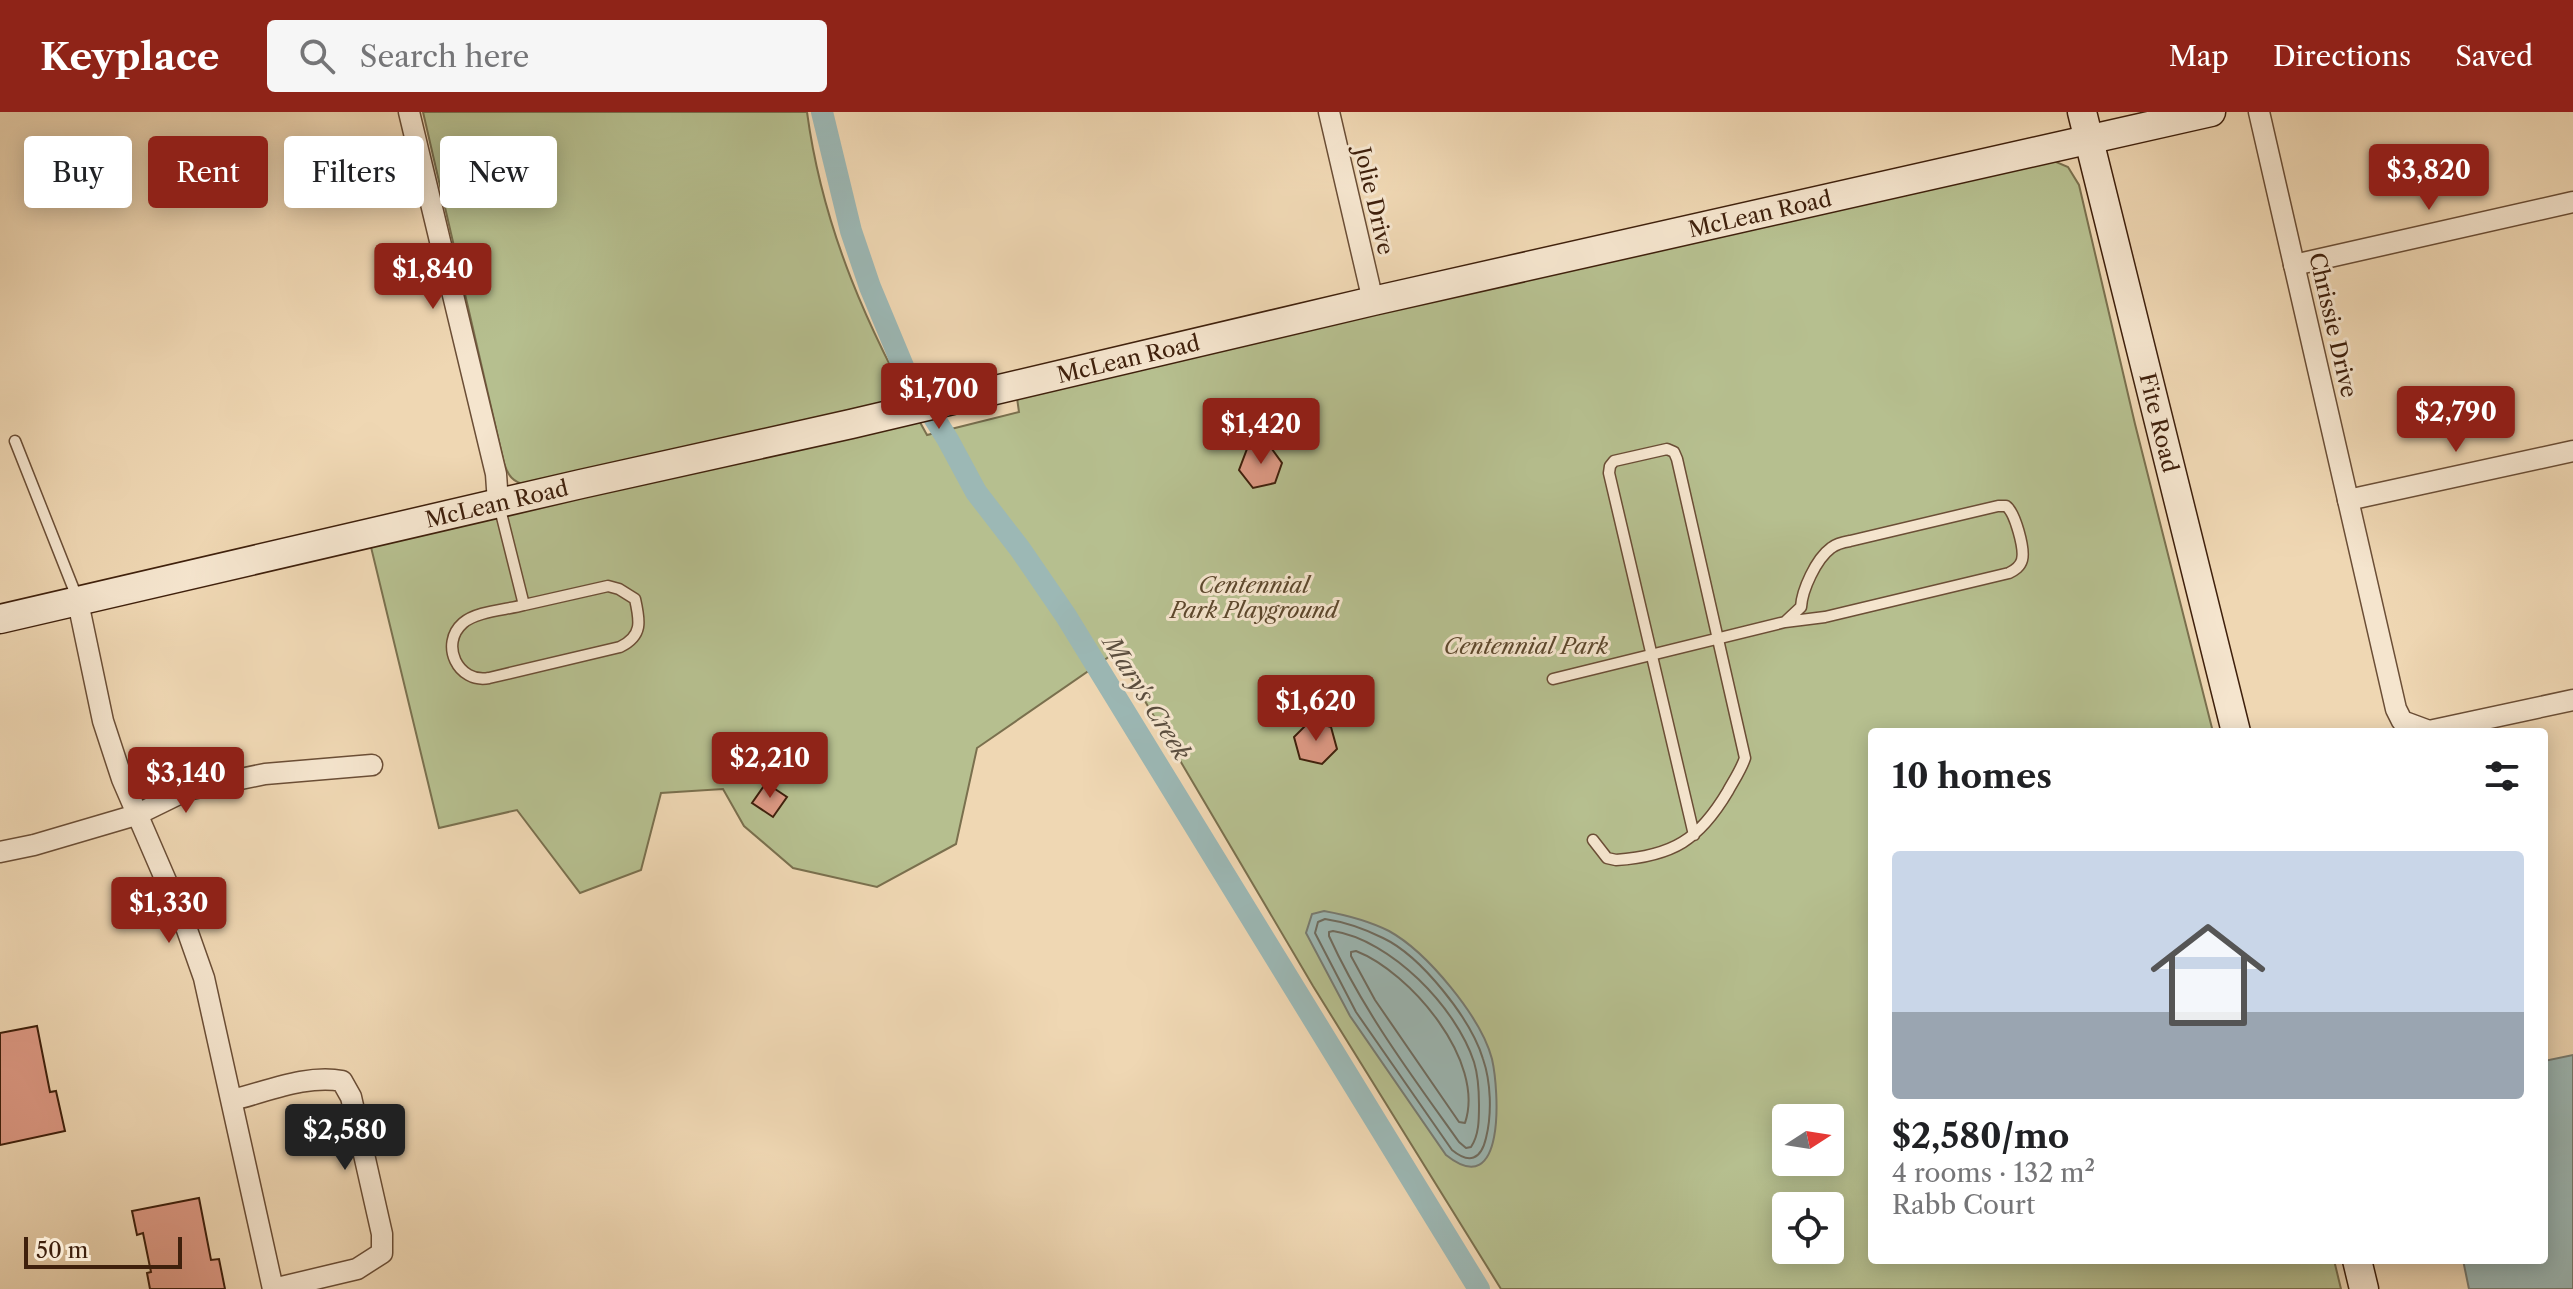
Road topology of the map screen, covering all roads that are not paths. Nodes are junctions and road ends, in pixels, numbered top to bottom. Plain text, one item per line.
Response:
1 (409, 112) edge
2 (1329, 112) edge
3 (2211, 112) edge
4 (2259, 112) edge
5 (2085, 125) edge
6 (2573, 202) edge
7 (2294, 265) junction
8 (1373, 301) junction
9 (15, 441) dead end
10 (2573, 451) edge
11 (2348, 500) junction
12 (498, 503) junction
13 (78, 602) junction
14 (524, 605) junction
15 (0, 619) edge
16 (1785, 622) junction
17 (1719, 640) junction
18 (1651, 656) junction
19 (1553, 679) dead end
20 (2573, 700) edge
21 (2235, 728) edge
22 (2418, 728) edge
23 (2447, 728) edge
24 (372, 765) dead end
25 (136, 815) junction
26 (1694, 835) junction
27 (1593, 840) dead end
28 (0, 852) edge
29 (232, 1100) junction
30 (2358, 1264) edge
31 (273, 1289) edge
32 (2364, 1289) edge

1 - 12 street
2 - 8 street, Jolie Drive
3 - 5 street, McLean Road
4 - 7 street, Chrissie Drive
5 - 8 street, McLean Road
5 - 21 street, Fite Road
6 - 7 street
7 - 11 street, Chrissie Drive
8 - 12 street, McLean Road
9 - 13 lane
10 - 11 street
11 - 22 street, Chrissie Drive
12 - 13 street, McLean Road
12 - 14 lane
13 - 15 street, McLean Road
13 - 25 street
14 - 14 lane
16 - 16 lane
16 - 17 lane
17 - 18 lane
17 - 18 lane
17 - 26 lane
18 - 19 lane
18 - 26 lane
20 - 23 street, Chrissie Drive
24 - 25 street
25 - 28 street
25 - 29 street
26 - 27 lane
29 - 31 street
29 - 31 street
30 - 32 street

